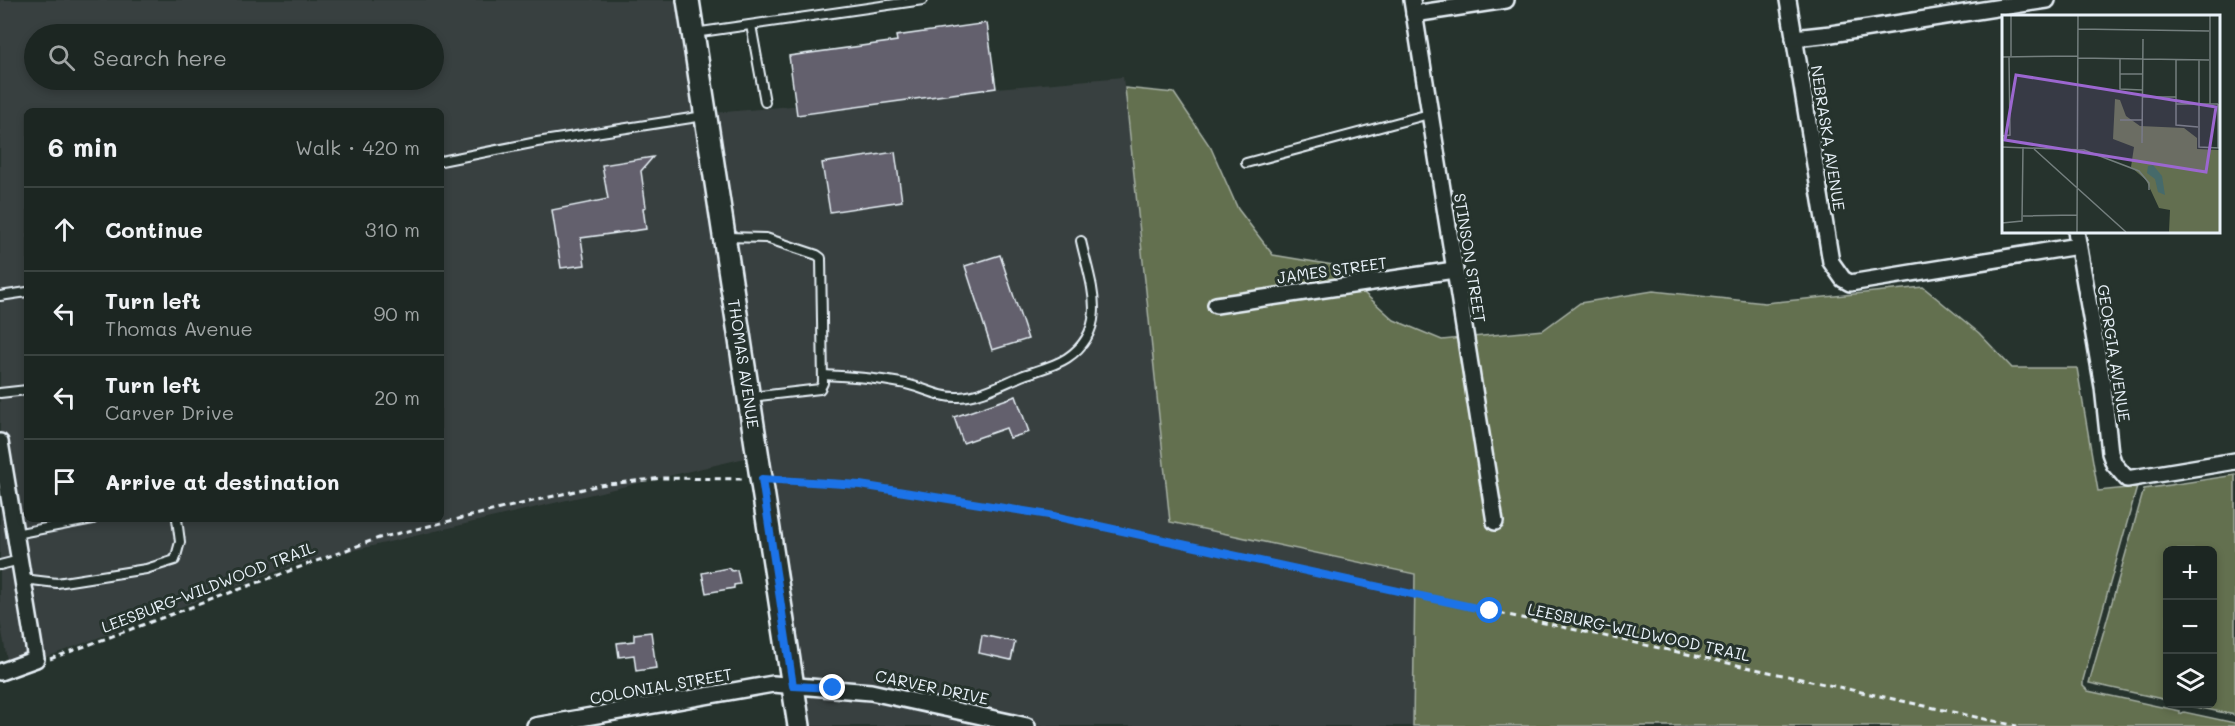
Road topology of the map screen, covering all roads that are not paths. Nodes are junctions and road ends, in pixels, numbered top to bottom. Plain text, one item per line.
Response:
1 (688, 0) edge
2 (923, 0) edge
3 (1506, 0) edge
4 (1788, 0) edge
5 (2043, 0) edge
6 (1413, 7) edge
7 (751, 25) junction
8 (693, 34) junction
9 (1794, 38) junction
10 (765, 102) dead end
11 (1429, 114) junction
12 (706, 116) junction
13 (444, 160) edge
14 (1246, 163) dead end
15 (724, 237) junction
16 (2077, 239) edge
17 (1081, 241) dead end
18 (1454, 270) junction
19 (24, 292) edge
20 (0, 296) edge
21 (1216, 305) dead end
22 (823, 375) junction
23 (24, 390) edge
24 (0, 393) edge
25 (749, 397) junction
26 (0, 442) edge
27 (2235, 461) edge
28 (2, 472) edge
29 (77, 522) edge
30 (177, 522) edge
31 (1495, 522) dead end
32 (15, 534) junction
33 (20, 560) junction
34 (0, 565) edge
35 (23, 579) junction
36 (0, 672) edge
37 (793, 686) junction
38 (535, 726) edge
39 (799, 726) edge
40 (1027, 726) edge

1 - 8 street, THOMAS AVENUE
2 - 7 lane
3 - 6 street
4 - 9 street, NEBRASKA AVENUE
5 - 9 street
6 - 11 street, STINSON STREET
7 - 8 lane
7 - 10 lane
8 - 12 street, THOMAS AVENUE
9 - 16 street, NEBRASKA AVENUE
11 - 14 lane
11 - 18 street, STINSON STREET
12 - 13 lane
12 - 15 street, THOMAS AVENUE
15 - 22 lane
15 - 25 street, THOMAS AVENUE
16 - 27 street, GEORGIA AVENUE
17 - 22 lane
18 - 21 street, JAMES STREET
18 - 31 street, STINSON STREET
19 - 20 lane
22 - 25 lane
23 - 24 lane
25 - 37 street, THOMAS AVENUE
26 - 28 street
28 - 32 street
29 - 32 lane
30 - 35 lane
32 - 33 street
33 - 34 lane
33 - 35 street
35 - 36 street
37 - 38 street, COLONIAL STREET
37 - 39 street, THOMAS AVENUE
37 - 40 street, CARVER DRIVE

